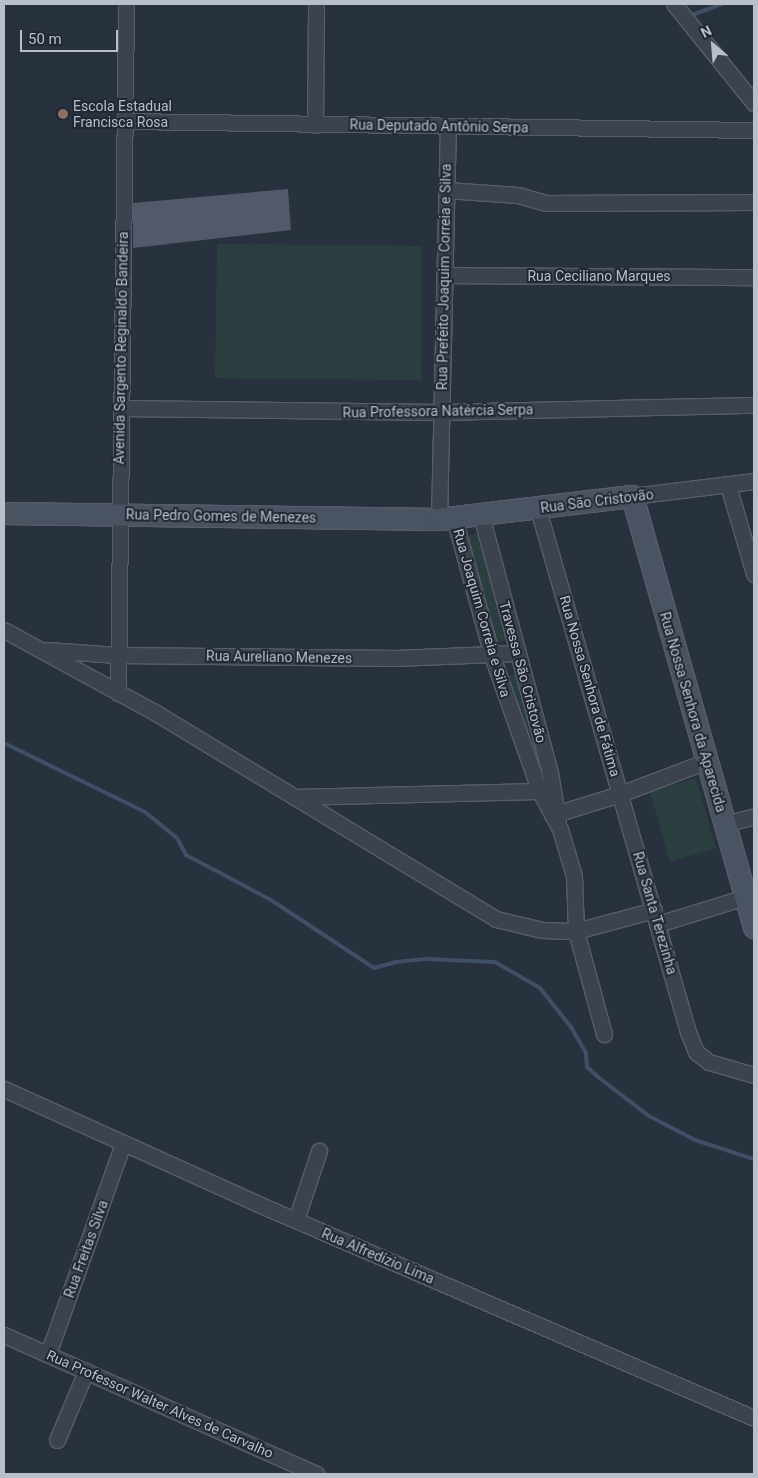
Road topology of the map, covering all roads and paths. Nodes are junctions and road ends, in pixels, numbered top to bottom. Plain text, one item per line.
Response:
1 (126, 4) edge
2 (316, 4) edge
3 (674, 4) edge
4 (754, 103) edge
5 (124, 121) junction
6 (315, 125) junction
7 (448, 126) junction
8 (754, 130) edge
9 (446, 190) junction
10 (754, 202) edge
11 (444, 275) junction
12 (754, 277) edge
13 (754, 405) edge
14 (121, 408) junction
15 (440, 412) junction
16 (754, 481) edge
17 (728, 485) junction
18 (632, 496) junction
19 (538, 509) junction
20 (4, 513) edge
21 (119, 514) junction
22 (481, 515) junction
23 (447, 518) junction
24 (754, 574) edge
25 (4, 630) edge
26 (40, 649) junction
27 (518, 653) junction
28 (118, 655) junction
29 (492, 656) junction
30 (118, 693) junction
31 (707, 761) junction
32 (547, 791) junction
33 (620, 794) junction
34 (294, 797) junction
35 (554, 814) junction
36 (754, 816) edge
37 (725, 824) junction
38 (746, 897) junction
39 (656, 917) junction
40 (754, 927) edge
41 (576, 931) junction
42 (604, 1034) dead end
43 (754, 1075) edge
44 (4, 1089) edge
45 (123, 1143) junction
46 (318, 1151) dead end
47 (296, 1220) junction
48 (4, 1335) edge
49 (48, 1354) junction
50 (86, 1371) junction
51 (754, 1418) edge
52 (57, 1440) dead end
53 (316, 1474) edge

1 - 5 street, Avenida Sargento Reginaldo Bandeira
2 - 6 street
3 - 4 street
5 - 6 street, Rua Deputado Antônio Serpa
5 - 14 street, Avenida Sargento Reginaldo Bandeira
6 - 7 street, Rua Deputado Antônio Serpa
7 - 8 street, Rua Deputado Antônio Serpa
7 - 9 street, Rua Prefeito Joaquim Correia e Silva
9 - 10 street
9 - 11 street, Rua Prefeito Joaquim Correia e Silva
11 - 12 street, Rua Ceciliano Marques
11 - 15 street, Rua Prefeito Joaquim Correia e Silva
13 - 15 street, Rua Professora Natércia Serpa
14 - 15 street, Rua Professora Natércia Serpa
14 - 21 street, Avenida Sargento Reginaldo Bandeira
15 - 23 street, Rua Prefeito Joaquim Correia e Silva
16 - 17 street, Rua São Cristovão
17 - 18 street, Rua São Cristovão
17 - 24 street
18 - 19 street, Rua São Cristovão
18 - 31 street, Rua Nossa Senhora da Aparecida
19 - 22 street, Rua São Cristovão
19 - 33 street, Rua Nossa Senhora de Fátima
20 - 21 street, Rua Pedro Gomes de Menezes
21 - 23 street, Rua Pedro Gomes de Menezes
21 - 28 street, Avenida Sargento Reginaldo Bandeira
22 - 23 street, Rua São Cristovão
22 - 27 street, Travessa São Cristovão
23 - 29 street, Rua Joaquim Correia e Silva
25 - 26 street
26 - 28 street, Rua Aureliano Menezes
26 - 30 street
27 - 29 street, Rua Aureliano Menezes
27 - 32 street, Travessa São Cristovão
28 - 29 street, Rua Aureliano Menezes
28 - 30 street, Avenida Sargento Reginaldo Bandeira
29 - 32 street, Rua Joaquim Correia e Silva
30 - 34 street
31 - 33 street
31 - 37 street, Rua Nossa Senhora da Aparecida
32 - 34 street
32 - 35 street, Travessa São Cristovão
33 - 35 street, Rua Nossa Senhora de Fátima
33 - 39 street, Rua Santa Terezinha
34 - 41 street
35 - 41 street, Travessa São Cristovão
36 - 37 street
37 - 38 street, Rua Nossa Senhora da Aparecida
38 - 39 street
38 - 40 street, Rua Nossa Senhora da Aparecida
39 - 41 street
39 - 43 street, Rua Santa Terezinha
41 - 42 street, Travessa São Cristovão
44 - 45 street, Rua Alfredízio Lima
45 - 47 street, Rua Alfredízio Lima
45 - 49 street, Rua Freitas Silva
46 - 47 street
47 - 51 street, Rua Alfredízio Lima
48 - 49 street, Rua Professor Walter Alves de Carvalho
49 - 50 street, Rua Professor Walter Alves de Carvalho
50 - 52 street
50 - 53 street, Rua Professor Walter Alves de Carvalho

